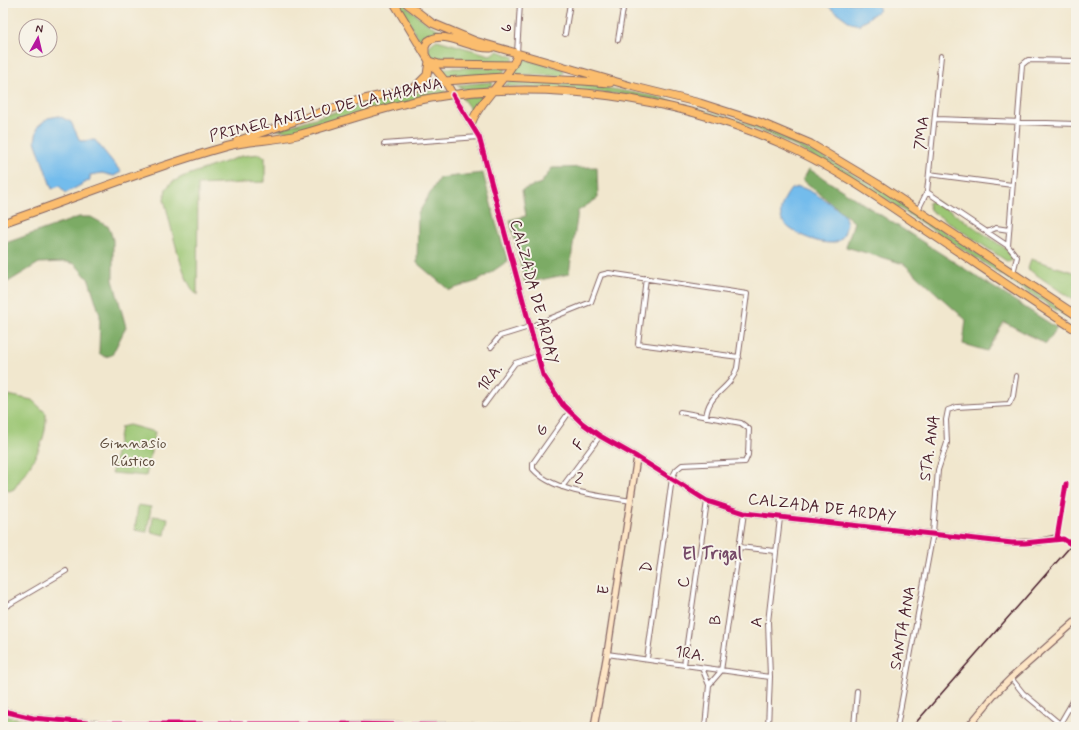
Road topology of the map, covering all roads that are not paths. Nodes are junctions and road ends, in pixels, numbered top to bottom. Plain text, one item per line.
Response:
1 (394, 3) edge
2 (406, 3) edge
3 (520, 3) edge
4 (570, 3) edge
5 (624, 3) edge
6 (565, 34) dead end
7 (618, 40) dead end
8 (497, 48) junction
9 (517, 53) junction
10 (941, 56) dead end
11 (427, 58) junction
12 (1076, 61) edge
13 (513, 65) junction
14 (503, 77) junction
15 (445, 81) junction
16 (631, 86) junction
17 (413, 88) junction
18 (490, 92) junction
19 (474, 93) junction
20 (453, 95) junction
21 (936, 119) junction
22 (472, 122) junction
23 (1018, 122) junction
24 (1076, 124) edge
25 (271, 128) junction
26 (479, 137) junction
27 (269, 140) junction
28 (384, 144) dead end
29 (205, 153) junction
30 (929, 174) junction
31 (1012, 185) junction
32 (927, 192) junction
33 (918, 210) junction
34 (3, 223) edge
35 (1009, 230) junction
36 (987, 232) junction
37 (1008, 246) junction
38 (1013, 273) junction
39 (646, 278) junction
40 (1076, 315) edge
41 (529, 327) junction
42 (1076, 330) edge
43 (491, 347) dead end
44 (537, 356) junction
45 (739, 356) junction
46 (1016, 376) dead end
47 (484, 405) dead end
48 (570, 411) junction
49 (680, 412) dead end
50 (706, 417) junction
51 (600, 436) junction
52 (638, 457) junction
53 (533, 463) joint
54 (672, 478) junction
55 (1066, 484) dead end
56 (562, 487) junction
57 (631, 501) junction
58 (707, 501) junction
59 (744, 513) junction
60 (780, 518) junction
61 (933, 533) junction
62 (1057, 538) junction
63 (739, 547) junction
64 (1076, 547) edge
65 (775, 551) junction
66 (66, 571) dead end
67 (3, 608) edge
68 (1076, 621) edge
69 (608, 654) junction
70 (647, 659) junction
71 (684, 665) junction
72 (702, 668) junction
73 (721, 671) junction
74 (770, 677) junction
75 (1011, 678) junction
76 (709, 685) junction
77 (857, 691) dead end
78 (1076, 696) edge
79 (3, 711) edge
80 (343, 725) edge
81 (1059, 725) edge
82 (403, 726) edge
83 (470, 726) edge
84 (544, 727) edge
85 (594, 727) edge
86 (705, 727) edge
87 (768, 727) edge
88 (854, 727) edge
89 (897, 727) edge
90 (968, 727) edge
91 (1075, 727) edge

1 - 11 highway
2 - 8 highway
3 - 9 street, 6
4 - 6 street
5 - 7 street
8 - 9 highway
8 - 11 highway
9 - 13 highway
9 - 16 highway
10 - 21 street, 7MA
11 - 13 highway
11 - 15 highway
11 - 17 highway
12 - 23 street
13 - 14 highway
14 - 15 highway, PRIMER ANILLO DE LA HABANA
14 - 16 highway, PRIMER ANILLO DE LA HABANA
14 - 18 highway
15 - 17 highway, PRIMER ANILLO DE LA HABANA
15 - 19 highway
15 - 20 highway
16 - 33 highway
17 - 25 highway, PRIMER ANILLO DE LA HABANA
18 - 19 highway
18 - 22 highway
18 - 42 highway
19 - 20 highway, PRIMER ANILLO DE LA HABANA
20 - 22 street, CALZADA DE ARDAY
20 - 27 highway, PRIMER ANILLO DE LA HABANA
21 - 23 street
21 - 30 street, 7MA
22 - 26 street, CALZADA DE ARDAY
23 - 24 street
23 - 31 street
25 - 27 highway
25 - 29 highway, PRIMER ANILLO DE LA HABANA
26 - 28 street
26 - 41 street, CALZADA DE ARDAY
27 - 29 highway, PRIMER ANILLO DE LA HABANA
29 - 34 highway, PRIMER ANILLO DE LA HABANA
30 - 31 street
30 - 32 street, 7MA
31 - 35 street
32 - 33 street, 7MA
32 - 36 street
33 - 38 highway
35 - 36 street
35 - 37 street
36 - 37 street
37 - 38 street
38 - 40 highway
39 - 41 street
39 - 45 street
39 - 45 street
41 - 43 street
41 - 44 street, CALZADA DE ARDAY
44 - 47 street, 1RA.
44 - 48 street, CALZADA DE ARDAY
45 - 50 street
46 - 61 street, STA. ANA
48 - 51 street, CALZADA DE ARDAY
48 - 53 street, G
49 - 50 street
50 - 54 street
51 - 52 street, CALZADA DE ARDAY
51 - 56 street, F
52 - 54 street, CALZADA DE ARDAY
52 - 57 street, E
53 - 56 street, 2
54 - 58 street, CALZADA DE ARDAY
54 - 70 street, D
55 - 62 street
56 - 57 street, 2
57 - 69 street, E
58 - 59 street, CALZADA DE ARDAY
58 - 71 street, C
59 - 60 street, CALZADA DE ARDAY
59 - 63 street, B
60 - 61 street, CALZADA DE ARDAY
60 - 65 street, A
61 - 62 street, CALZADA DE ARDAY
61 - 89 street, SANTA ANA
62 - 64 street, bridge
63 - 65 street
63 - 73 street, B
65 - 74 street, A
66 - 67 street
68 - 75 street
69 - 70 street, 1RA.
69 - 85 street, E
70 - 71 street, 1RA.
71 - 72 street, 1RA.
72 - 73 street, 1RA.
72 - 76 street
73 - 74 street, 1RA.
73 - 76 street
74 - 87 street, A
75 - 81 street
75 - 90 street
76 - 86 street
77 - 88 street
78 - 81 street
79 - 80 street
80 - 82 street
81 - 91 street
82 - 83 street
83 - 84 street

